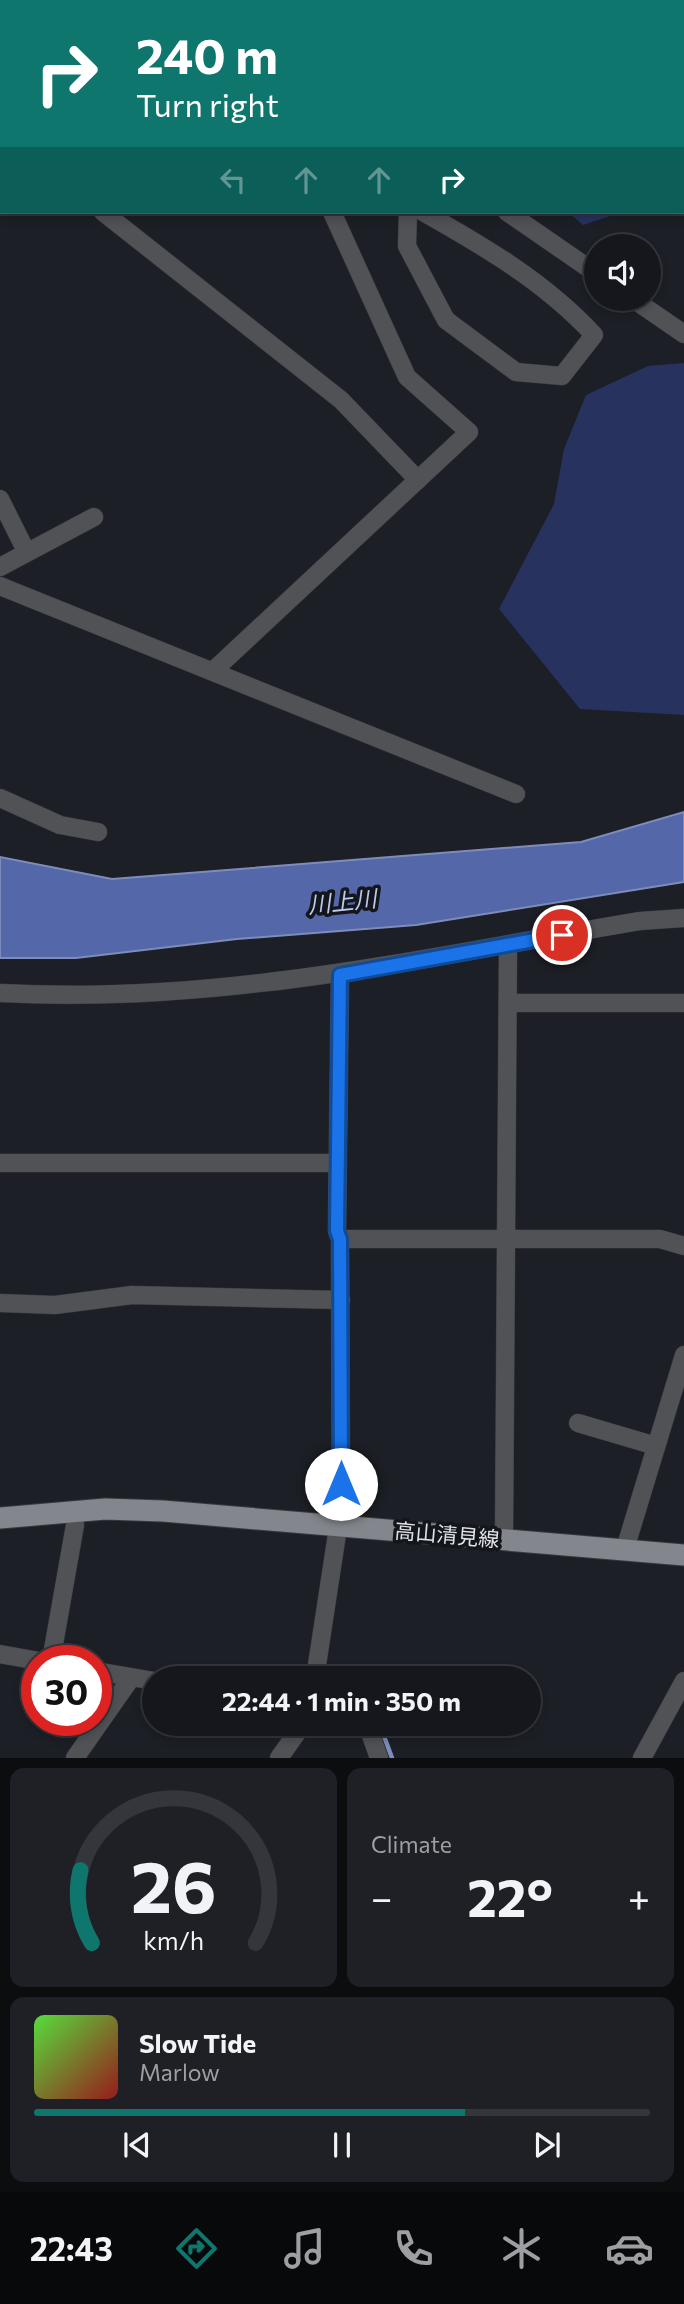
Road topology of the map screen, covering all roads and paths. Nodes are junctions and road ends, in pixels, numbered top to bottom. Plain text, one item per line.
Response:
1 (106, 214) edge
2 (333, 214) edge
3 (408, 214) edge
4 (427, 214) edge
5 (510, 214) edge
6 (584, 265) edge
7 (650, 311) edge
8 (684, 334) edge
9 (418, 480) junction
10 (0, 499) edge
11 (93, 517) dead end
12 (26, 551) junction
13 (0, 567) edge
14 (0, 586) edge
15 (213, 671) junction
16 (516, 794) dead end
17 (0, 798) edge
18 (98, 832) dead end
19 (684, 918) edge
20 (508, 946) junction
21 (340, 975) junction
22 (0, 993) edge
23 (22, 994) junction
24 (508, 1003) junction
25 (684, 1003) edge
26 (0, 1004) edge
27 (0, 1163) edge
28 (338, 1163) junction
29 (340, 1239) junction
30 (506, 1239) junction
31 (684, 1246) edge
32 (341, 1300) junction
33 (0, 1303) edge
34 (684, 1354) edge
35 (578, 1423) dead end
36 (656, 1446) junction
37 (0, 1518) edge
38 (338, 1524) junction
39 (75, 1525) dead end
40 (504, 1539) junction
41 (625, 1549) junction
42 (684, 1555) edge
43 (54, 1645) edge
44 (0, 1654) edge
45 (21, 1658) edge
46 (317, 1666) edge
47 (112, 1677) edge
48 (142, 1682) edge
49 (128, 1683) junction
50 (684, 1684) edge
51 (295, 1736) edge
52 (372, 1736) edge
53 (75, 1758) edge
54 (279, 1758) edge
55 (379, 1758) edge
56 (642, 1758) edge

1 - 9 street
2 - 9 street
3 - 4 street
5 - 6 street
7 - 8 street
9 - 15 street
10 - 12 street
11 - 12 street
12 - 13 street
14 - 15 street
15 - 16 street
17 - 18 street
19 - 20 street
20 - 21 street
20 - 24 street
21 - 23 street
21 - 28 street
22 - 23 street
23 - 26 street
24 - 25 street
24 - 30 street
27 - 28 street
28 - 29 street
29 - 30 street
29 - 32 street
30 - 31 street
30 - 40 street
32 - 33 street
32 - 38 street
34 - 36 street
35 - 36 street
36 - 41 street
37 - 38 main road, 高山清見線
38 - 40 main road, 高山清見線
38 - 46 street
39 - 43 street
40 - 41 main road, 高山清見線
41 - 42 main road, 高山清見線
44 - 45 street
47 - 49 street
48 - 49 street
49 - 53 street
50 - 56 street
51 - 54 street
52 - 55 street

